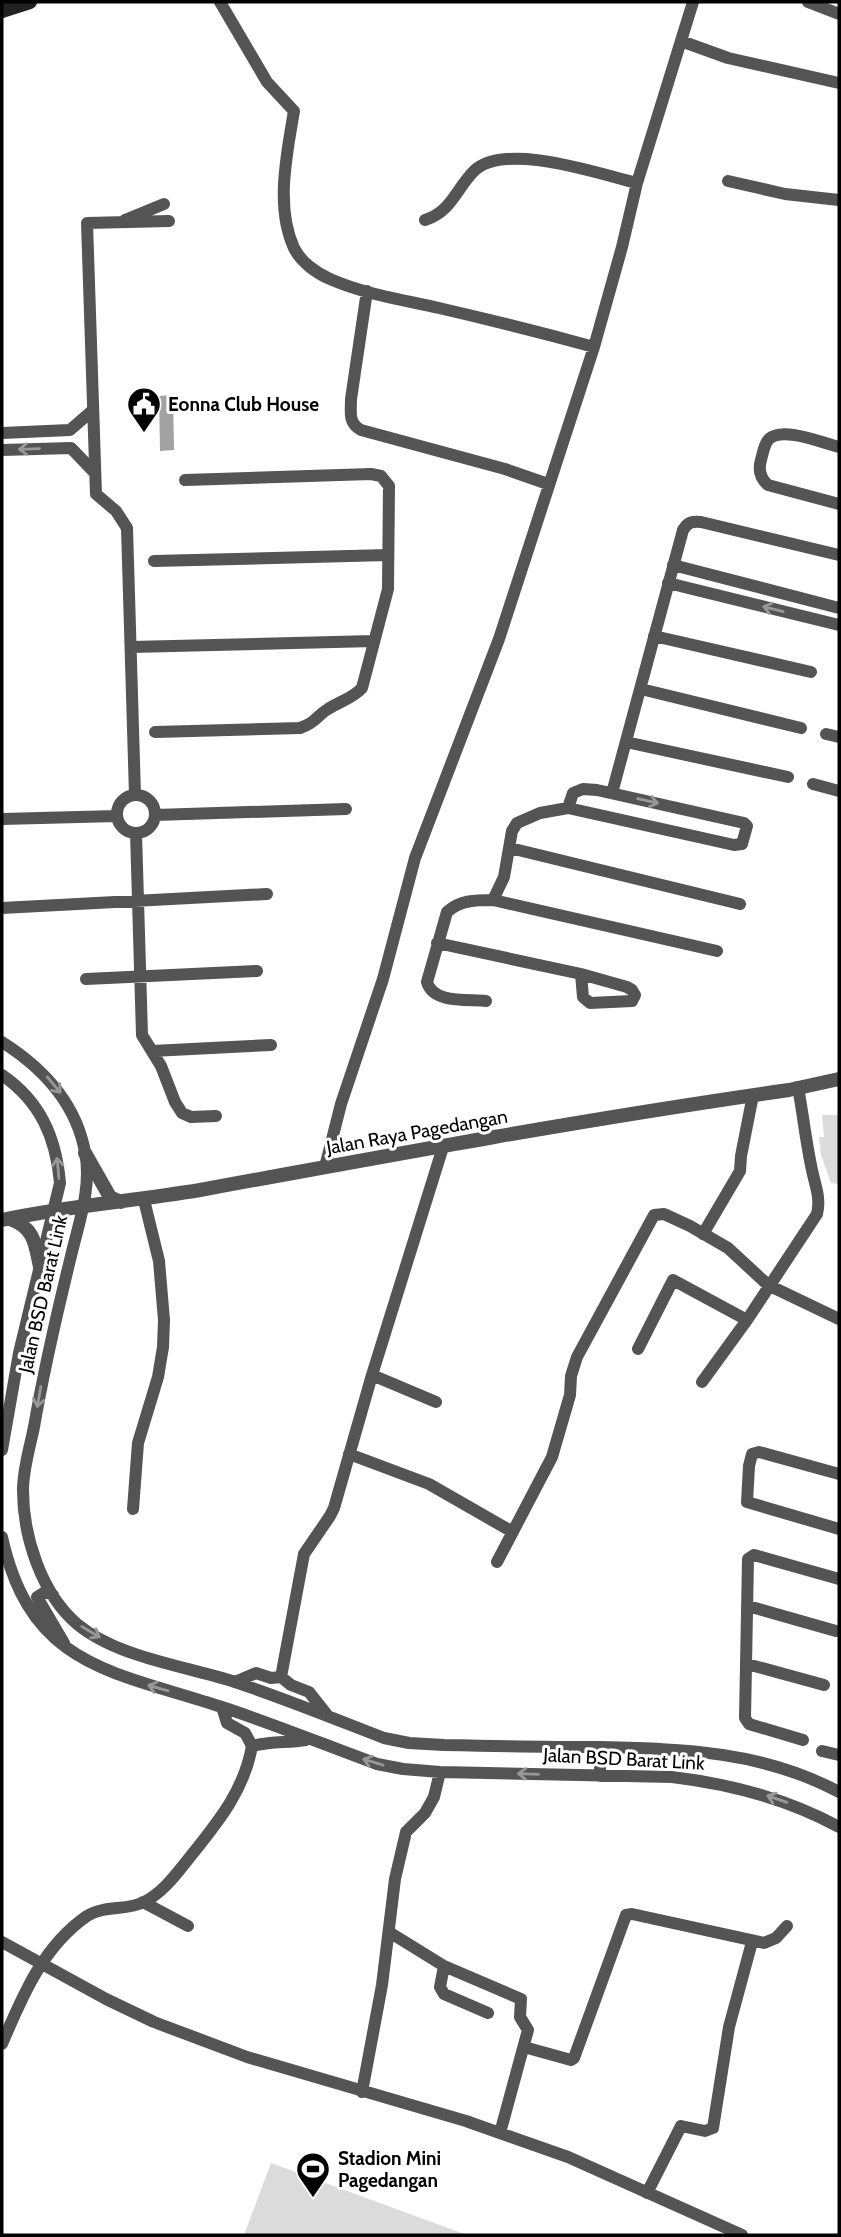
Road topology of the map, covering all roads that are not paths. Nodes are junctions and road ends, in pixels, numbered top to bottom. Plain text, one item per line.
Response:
1 (30, 2) edge
2 (220, 2) edge
3 (693, 2) edge
4 (808, 2) edge
5 (6, 9) edge
6 (839, 14) edge
7 (681, 41) junction
8 (839, 83) edge
9 (728, 181) dead end
10 (637, 183) junction
11 (839, 200) edge
12 (164, 204) dead end
13 (425, 220) dead end
14 (169, 221) dead end
15 (118, 223) junction
16 (367, 291) junction
17 (594, 347) junction
18 (93, 410) junction
19 (71, 430) junction
20 (2, 433) edge
21 (839, 447) edge
22 (71, 448) junction
23 (2, 450) edge
24 (95, 473) junction
25 (185, 480) dead end
26 (548, 484) junction
27 (839, 503) edge
28 (388, 555) junction
29 (839, 555) edge
30 (154, 561) dead end
31 (673, 565) junction
32 (668, 583) junction
33 (839, 608) edge
34 (839, 625) edge
35 (654, 636) junction
36 (374, 641) junction
37 (131, 647) junction
38 (811, 672) dead end
39 (641, 689) junction
40 (801, 728) dead end
41 (155, 732) dead end
42 (826, 734) dead end
43 (839, 737) edge
44 (626, 742) junction
45 (788, 777) dead end
46 (813, 784) dead end
47 (839, 791) edge
48 (612, 793) junction
49 (135, 794) junction
50 (568, 808) junction
51 (346, 809) dead end
52 (155, 815) junction
53 (117, 816) junction
54 (2, 819) edge
55 (136, 833) junction
56 (510, 848) junction
57 (267, 894) dead end
58 (493, 900) junction
59 (138, 901) junction
60 (740, 904) dead end
61 (2, 908) edge
62 (437, 943) junction
63 (717, 950) dead end
64 (257, 971) dead end
65 (581, 974) dead end
66 (140, 977) junction
67 (86, 979) dead end
68 (486, 1000) dead end
69 (2, 1042) edge
70 (271, 1045) dead end
71 (152, 1051) junction
72 (2, 1075) edge
73 (839, 1079) edge
74 (798, 1087) junction
75 (753, 1095) junction
76 (216, 1115) dead end
77 (443, 1147) junction
78 (85, 1153) junction
79 (325, 1167) junction
80 (144, 1200) junction
81 (121, 1202) junction
82 (82, 1206) junction
83 (53, 1211) junction
84 (5, 1219) edge
85 (703, 1234) junction
86 (40, 1267) junction
87 (768, 1285) junction
88 (839, 1319) edge
89 (747, 1320) junction
90 (638, 1349) dead end
91 (372, 1375) junction
92 (702, 1382) dead end
93 (436, 1402) dead end
94 (2, 1450) edge
95 (349, 1454) junction
96 (839, 1474) edge
97 (133, 1509) dead end
98 (839, 1529) edge
99 (511, 1531) junction
100 (2, 1537) edge
101 (496, 1562) dead end
102 (839, 1579) edge
103 (53, 1595) junction
104 (748, 1606) junction
105 (836, 1631) dead end
106 (68, 1650) junction
107 (747, 1664) junction
108 (281, 1677) junction
109 (235, 1682) junction
110 (824, 1685) dead end
111 (222, 1707) junction
112 (328, 1716) junction
113 (310, 1740) junction
114 (803, 1740) dead end
115 (252, 1746) junction
116 (600, 1748) junction
117 (822, 1751) dead end
118 (839, 1755) edge
119 (440, 1772) junction
120 (600, 1776) junction
121 (839, 1792) edge
122 (839, 1827) edge
123 (143, 1902) junction
124 (188, 1926) dead end
125 (787, 1926) dead end
126 (389, 1932) junction
127 (2, 1942) edge
128 (752, 1942) junction
129 (40, 1963) junction
130 (444, 1966) junction
131 (488, 2013) dead end
132 (2, 2044) edge
133 (524, 2046) junction
134 (362, 2092) junction
135 (500, 2133) junction
136 (647, 2193) junction
137 (742, 2235) edge

1 - 5 main road
2 - 16 street
3 - 7 street
4 - 6 street
7 - 8 street
7 - 10 street
9 - 11 street
10 - 13 street
10 - 17 street
12 - 15 street
14 - 15 street
15 - 18 street
16 - 17 street
16 - 26 street
17 - 26 street
18 - 19 street
18 - 24 street
19 - 20 street
19 - 22 street
21 - 27 street
22 -> 23 street
22 - 24 street
24 - 37 street
25 - 28 street
26 - 79 street
28 - 30 street
28 - 36 street
29 - 31 street
31 - 32 street
31 - 33 street
34 -> 32 street
32 - 35 street
35 - 38 street
35 - 39 street
36 - 37 street
36 - 41 street
37 - 49 street
39 - 40 street
39 - 44 street
42 - 43 street
44 - 45 street
44 - 48 street
46 - 47 street
48 - 50 street
48 -> 50 street
49 - 52 street
49 - 53 street
50 - 56 street
51 - 52 street
52 - 55 street
53 - 54 street
53 - 55 street
55 - 59 street
56 - 58 street
56 - 60 street
57 - 59 street
58 - 62 street
58 - 63 street
59 - 61 street
59 - 66 street
62 - 65 street
62 - 68 street
64 - 66 street
66 - 67 street
66 - 71 street
69 -> 78 street, Jalan BSD Barat Link
70 - 71 street
71 - 76 street
83 -> 72 street, Jalan BSD Barat Link
73 - 74 street, Jalan Raya Pagedangan
74 - 75 street, Jalan Raya Pagedangan
74 - 87 street
75 - 77 street, Jalan Raya Pagedangan
75 - 85 street
77 - 79 street, Jalan Raya Pagedangan
77 - 91 street
78 - 81 street
78 - 82 street, Jalan BSD Barat Link
79 - 80 street, Jalan Raya Pagedangan
80 - 81 street, Jalan Raya Pagedangan
80 - 97 street
81 - 82 street, Jalan Raya Pagedangan
82 - 83 street, Jalan Raya Pagedangan
82 -> 103 street, Jalan BSD Barat Link
83 - 84 street, Jalan Raya Pagedangan
83 - 86 street, Jalan BSD Barat Link
84 - 86 street
85 - 87 street
85 - 99 street
86 - 94 street, Jalan BSD Barat Link
87 - 88 street
87 - 89 street
89 - 90 street
89 - 92 street
91 - 93 street
91 - 95 street
95 - 99 street
95 - 108 street
96 - 98 street
99 - 101 street
100 - 106 street, Jalan BSD Barat Link
102 - 104 street
103 - 106 street
103 -> 109 street, Jalan BSD Barat Link
104 - 105 street
104 - 107 street
111 -> 106 street, Jalan BSD Barat Link
107 - 110 street
107 - 114 street
108 - 109 street
108 - 112 street
109 - 112 street, Jalan BSD Barat Link
111 - 113 street, Jalan BSD Barat Link
111 - 115 street
112 - 116 street, Jalan BSD Barat Link
113 - 115 street
119 -> 113 street, Jalan BSD Barat Link
115 - 123 street
116 - 120 street
116 - 121 street, Jalan BSD Barat Link
117 - 118 street
120 -> 119 street, Jalan BSD Barat Link
119 - 126 street
122 -> 120 street, Jalan BSD Barat Link
123 - 124 street
123 - 129 street
125 - 128 street
126 - 130 street
126 - 134 street
127 - 129 street
128 - 133 street
128 - 136 street
129 - 132 street
129 - 134 street
130 - 131 street
130 - 133 street
133 - 135 street
134 - 135 street
135 - 136 street
136 - 137 street

